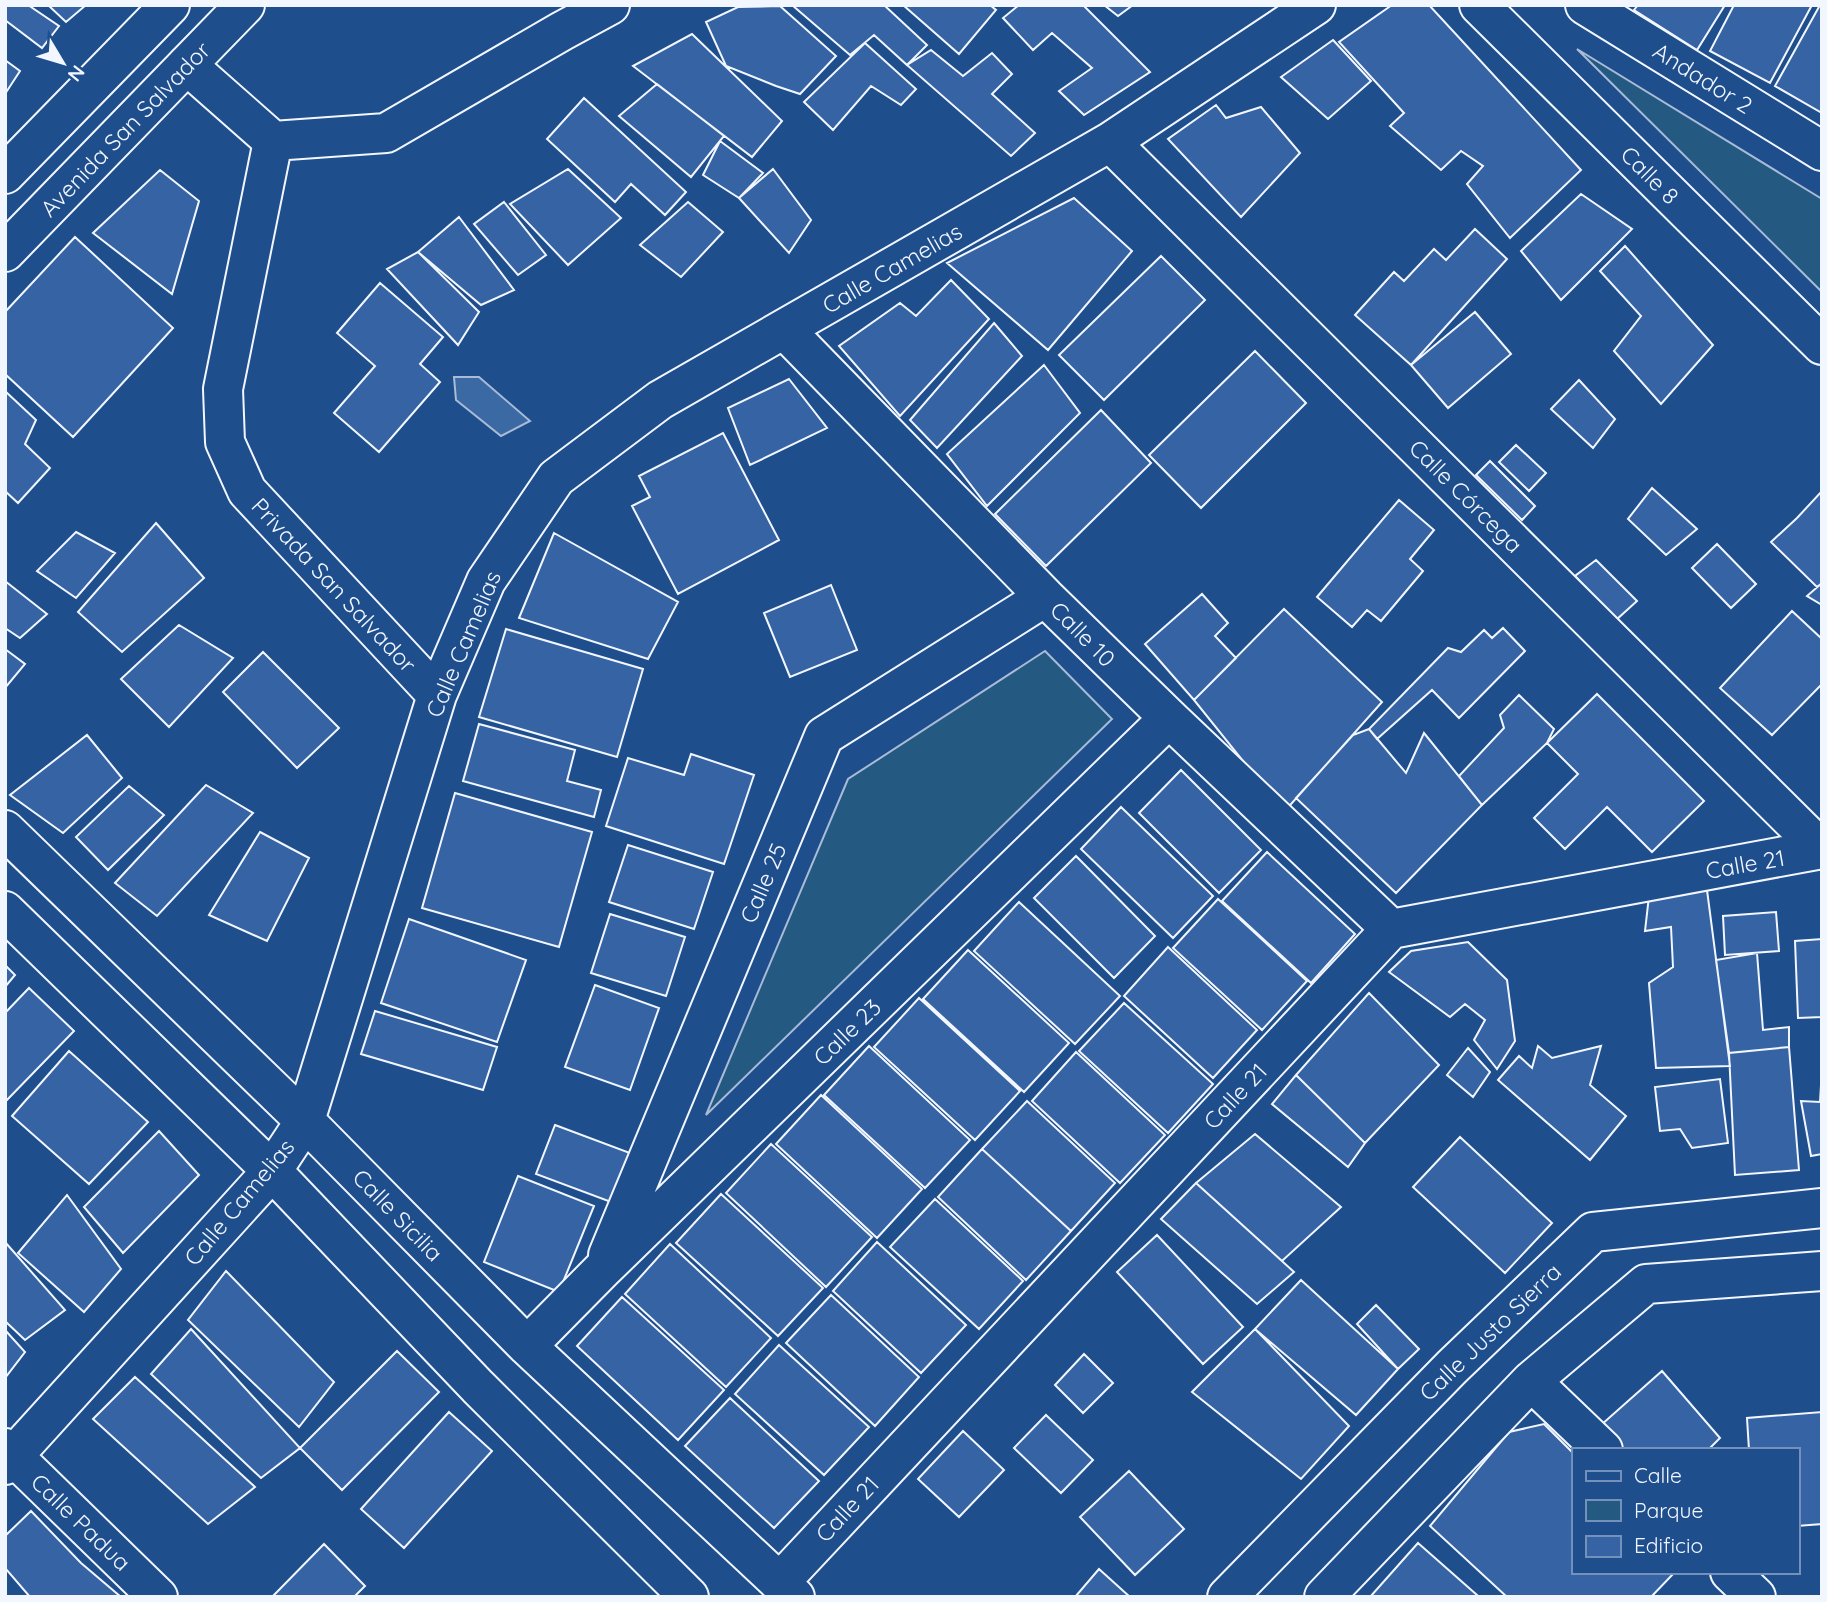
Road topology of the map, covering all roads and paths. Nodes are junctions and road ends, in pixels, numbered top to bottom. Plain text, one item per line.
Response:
1 (170, 5) edge
2 (245, 5) edge
3 (610, 5) edge
4 (1316, 5) edge
5 (1479, 5) edge
6 (1584, 5) edge
7 (573, 18) edge
8 (187, 65) junction
9 (273, 141) junction
10 (1110, 142) junction
11 (1822, 151) edge
12 (5, 174) edge
13 (5, 252) edge
14 (785, 330) junction
15 (1822, 345) edge
16 (1045, 597) junction
17 (437, 695) junction
18 (1169, 718) junction
19 (5, 830) edge
20 (1822, 849) edge
21 (5, 911) edge
22 (1391, 929) junction
23 (305, 1121) junction
24 (272, 1171) junction
25 (1822, 1208) edge
26 (602, 1270) junction
27 (1822, 1271) edge
28 (527, 1346) junction
29 (1531, 1381) junction
30 (1601, 1448) edge
31 (8, 1457) edge
32 (1732, 1574) edge
33 (787, 1589) edge
34 (158, 1597) edge
35 (689, 1597) edge
36 (1227, 1597) edge
37 (1324, 1597) edge
38 (1756, 1597) edge

1 - 12 street
2 - 8 street, Avenida San Salvador
3 - 7 street
4 - 10 street, Calle Camelias
5 - 15 street, Calle 8
6 - 11 street, Andador 2
7 - 9 street
8 - 9 street
8 - 13 street, Avenida San Salvador
9 - 17 street, Privada San Salvador
10 - 14 street, Calle Camelias
10 - 20 street, Calle Córcega
14 - 16 street, Calle 10
14 - 17 street, Calle Camelias
16 - 18 street, Calle 10
16 - 26 street, Calle 25
17 - 23 street, Calle Camelias
18 - 22 street, Calle 10
18 - 26 street, Calle 23
19 - 23 street, Calle Sicilia
20 - 22 street, Calle 21
21 - 24 street
22 - 33 street, Calle 21
23 - 24 street, Calle Camelias
23 - 28 street, Calle Sicilia
24 - 31 street, Calle Camelias
24 - 35 street
25 - 36 street, Calle Justo Sierra
26 - 28 street, Calle 23
27 - 29 street
28 - 33 street, Calle Sicilia
29 - 30 street
29 - 37 street
31 - 34 street, Calle Padua
32 - 38 street

